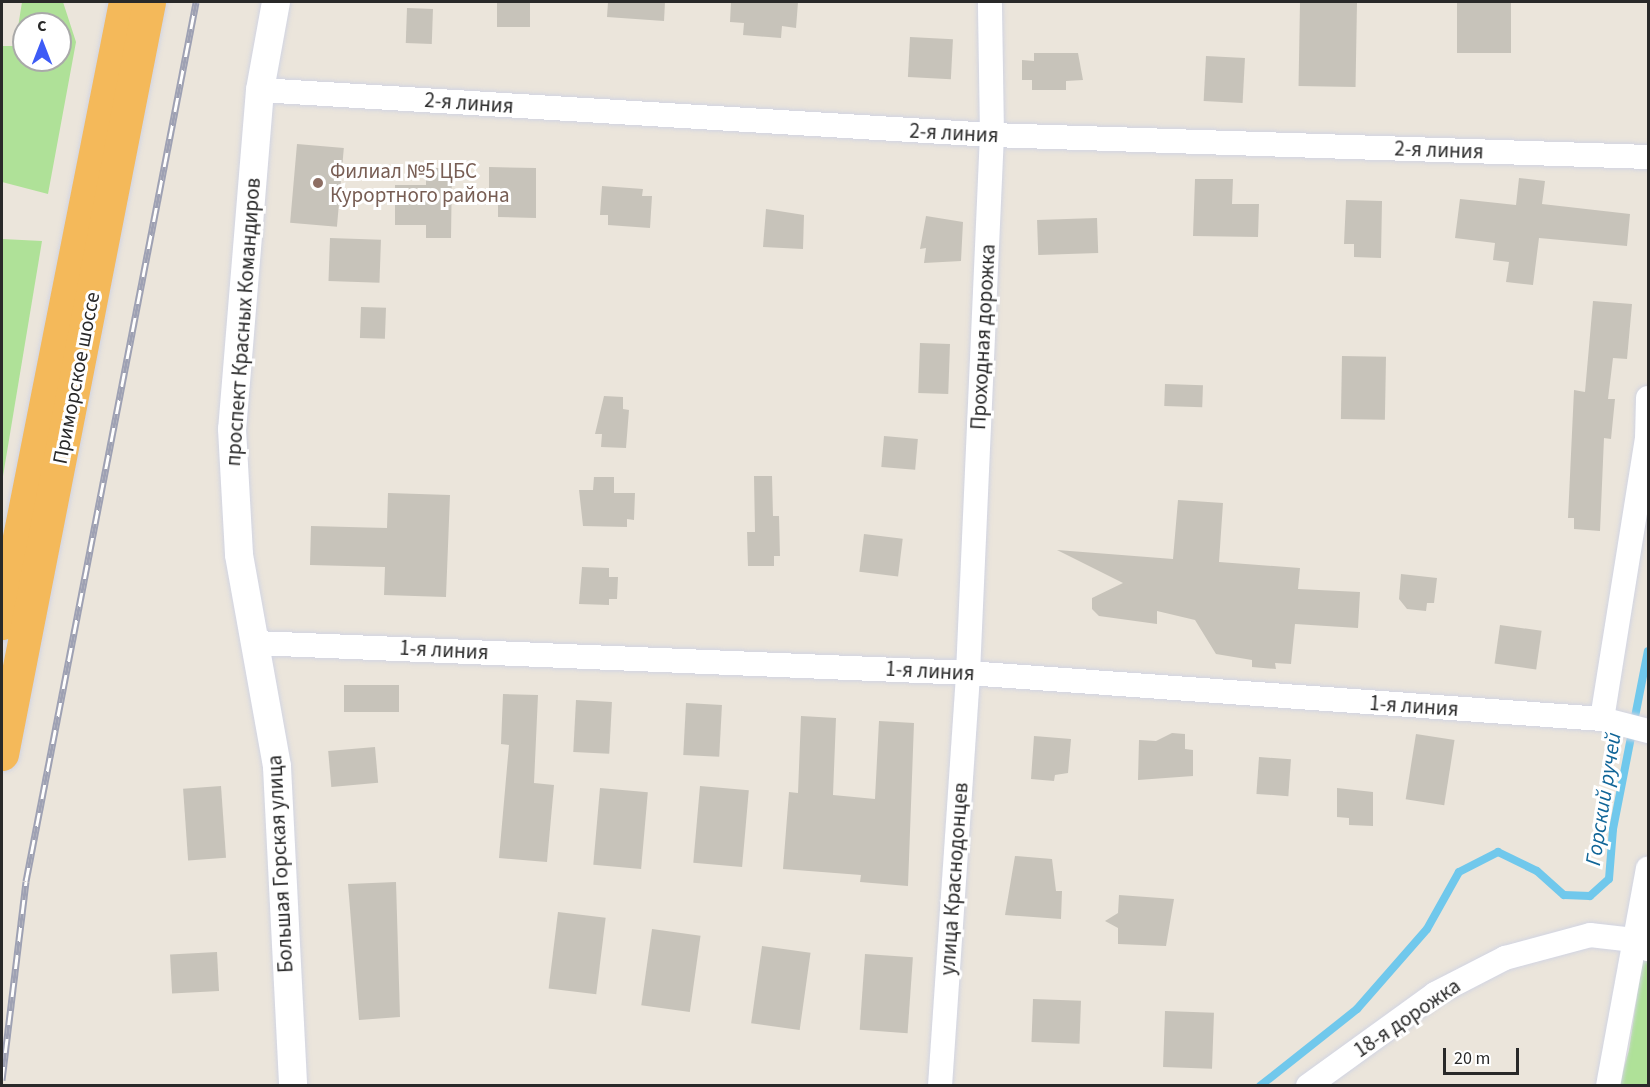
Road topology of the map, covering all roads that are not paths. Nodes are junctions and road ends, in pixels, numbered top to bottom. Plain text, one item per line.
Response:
1 (125, 2) edge
2 (149, 2) edge
3 (276, 2) edge
4 (990, 2) edge
5 (260, 90) junction
6 (992, 135) junction
7 (1648, 157) edge
8 (1648, 398) edge
9 (2, 623) edge
10 (256, 643) junction
11 (968, 673) junction
12 (1612, 722) junction
13 (1648, 731) edge
14 (2, 754) edge
15 (1648, 869) edge
16 (1641, 944) edge
17 (293, 1086) edge
18 (940, 1086) edge
19 (1308, 1086) edge
20 (1608, 1086) edge

1 - 9 highway, Приморское шоссе
2 - 14 highway, Приморское шоссе
3 - 5 street, проспект Красных Командиров
4 - 6 street, Проходная дорожка
5 - 6 street, 2-я линия
5 - 10 street, проспект Красных Командиров
6 - 7 street, 2-я линия
6 - 11 street, Проходная дорожка
8 - 12 street
10 - 11 street, 1-я линия
10 - 17 street, Большая Горская улица
11 - 12 street, 1-я линия
11 - 18 street, улица Краснодонцев
12 - 13 street, 1-я линия
15 - 16 street
16 - 19 street, 18-я дорожка
16 - 20 street

